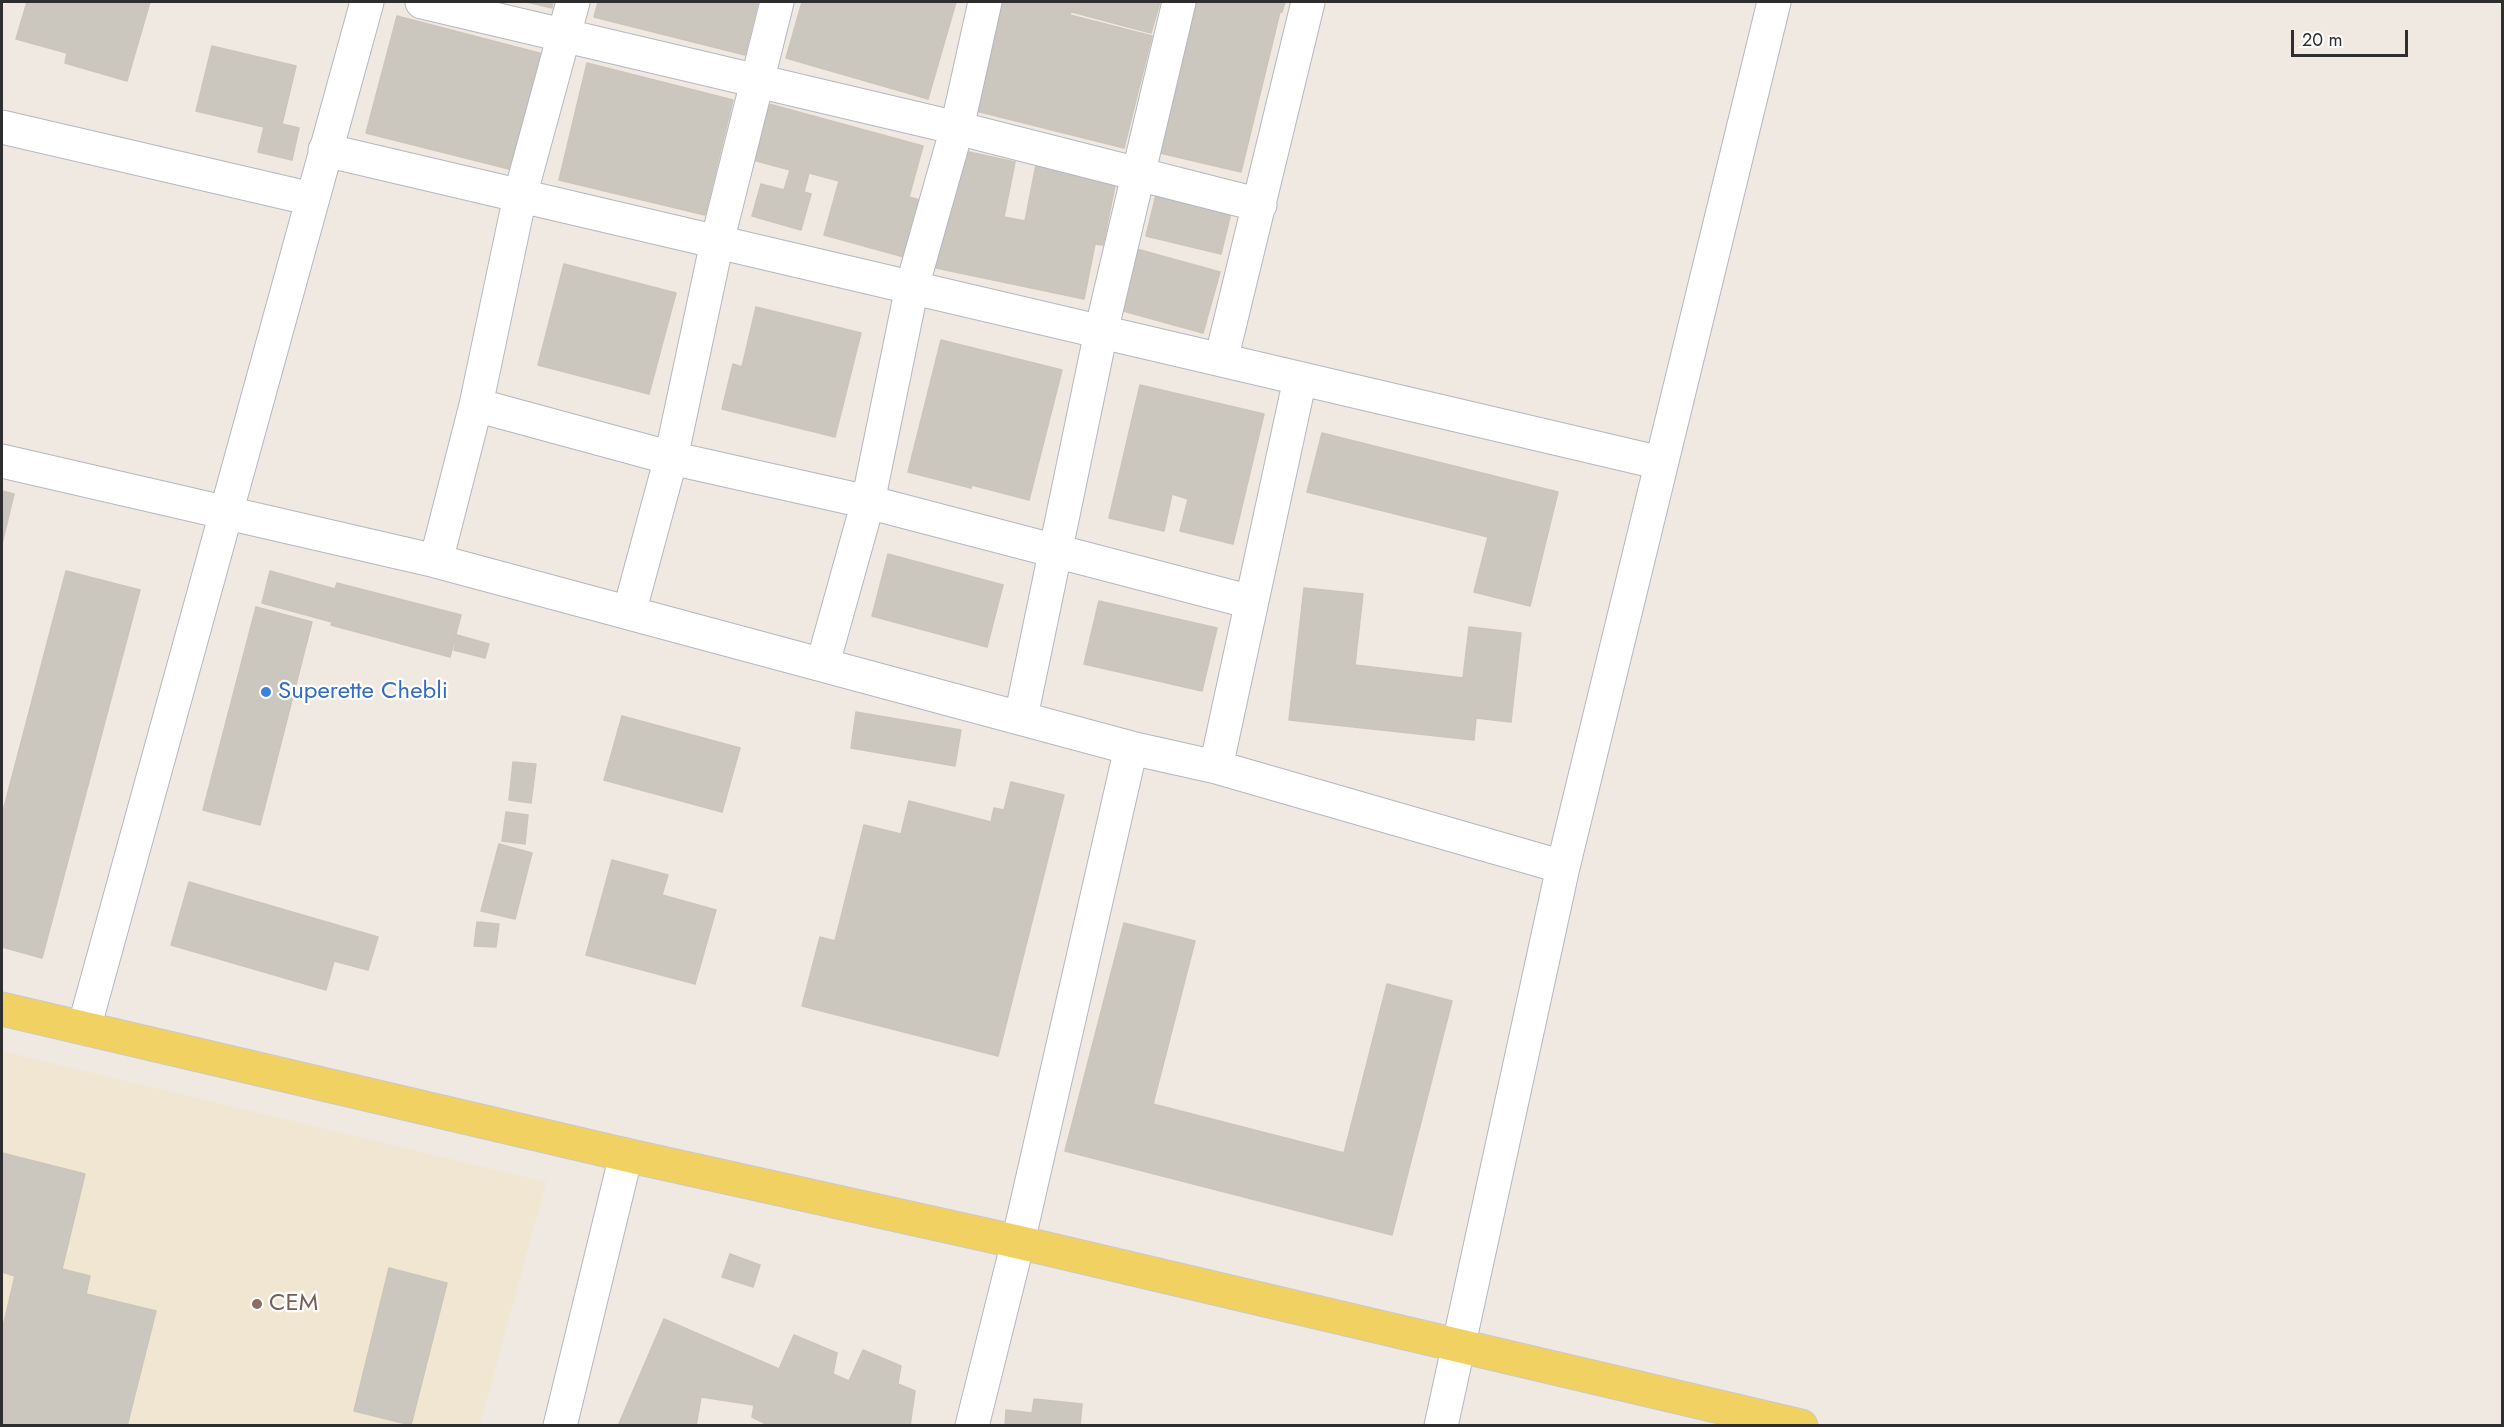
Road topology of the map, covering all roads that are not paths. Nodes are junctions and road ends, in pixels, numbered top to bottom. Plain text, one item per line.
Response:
1 (367, 2) edge
2 (422, 2) edge
3 (573, 2) edge
4 (777, 2) edge
5 (985, 2) edge
6 (1179, 2) edge
7 (1308, 2) edge
8 (1774, 2) edge
9 (564, 35) junction
10 (758, 81) junction
11 (2, 127) edge
12 (957, 128) junction
13 (325, 150) junction
14 (1137, 175) junction
15 (520, 196) junction
16 (312, 199) junction
17 (1260, 205) junction
18 (717, 242) junction
19 (912, 287) junction
20 (1101, 332) junction
21 (1221, 360) junction
22 (1300, 379) junction
23 (476, 405) junction
24 (671, 458) junction
25 (2, 461) edge
26 (1660, 463) junction
27 (868, 502) junction
28 (227, 513) junction
29 (1054, 552) junction
30 (436, 561) junction
31 (1251, 602) junction
32 (629, 613) junction
33 (824, 663) junction
34 (1021, 717) junction
35 (1131, 748) junction
36 (1216, 767) junction
37 (1563, 867) junction
38 (2, 1009) edge
39 (84, 1028) junction
40 (626, 1155) junction
41 (1018, 1242) junction
42 (1459, 1347) junction
43 (560, 1425) edge
44 (972, 1425) edge
45 (1441, 1425) edge
46 (1801, 1425) edge

1 - 13 street
2 - 9 street
3 - 9 street
4 - 10 street
5 - 12 street
6 - 14 street
7 - 17 street
8 - 26 street
9 - 10 street
9 - 15 street
10 - 12 street
10 - 18 street
11 - 16 street
12 - 14 street
12 - 19 street
13 - 15 street
13 - 16 street
14 - 17 street
14 - 20 street
15 - 18 street
15 - 23 street
16 - 28 street
17 - 21 street
18 - 19 street
18 - 24 street
19 - 20 street
19 - 27 street
20 - 21 street
20 - 29 street
21 - 22 street
22 - 26 street
22 - 31 street
23 - 24 street
23 - 30 street
24 - 27 street
24 - 32 street
25 - 28 street
26 - 37 street
27 - 29 street
27 - 33 street
28 - 30 street
28 - 39 street
29 - 31 street
29 - 34 street
30 - 32 street
31 - 36 street
32 - 33 street
33 - 34 street
34 - 35 street
35 - 36 street
35 - 41 street
36 - 37 street
37 - 42 street
38 - 39 main road
39 - 40 main road
40 - 41 main road
40 - 43 street
41 - 42 main road
41 - 44 street
42 - 45 street
42 - 46 main road

